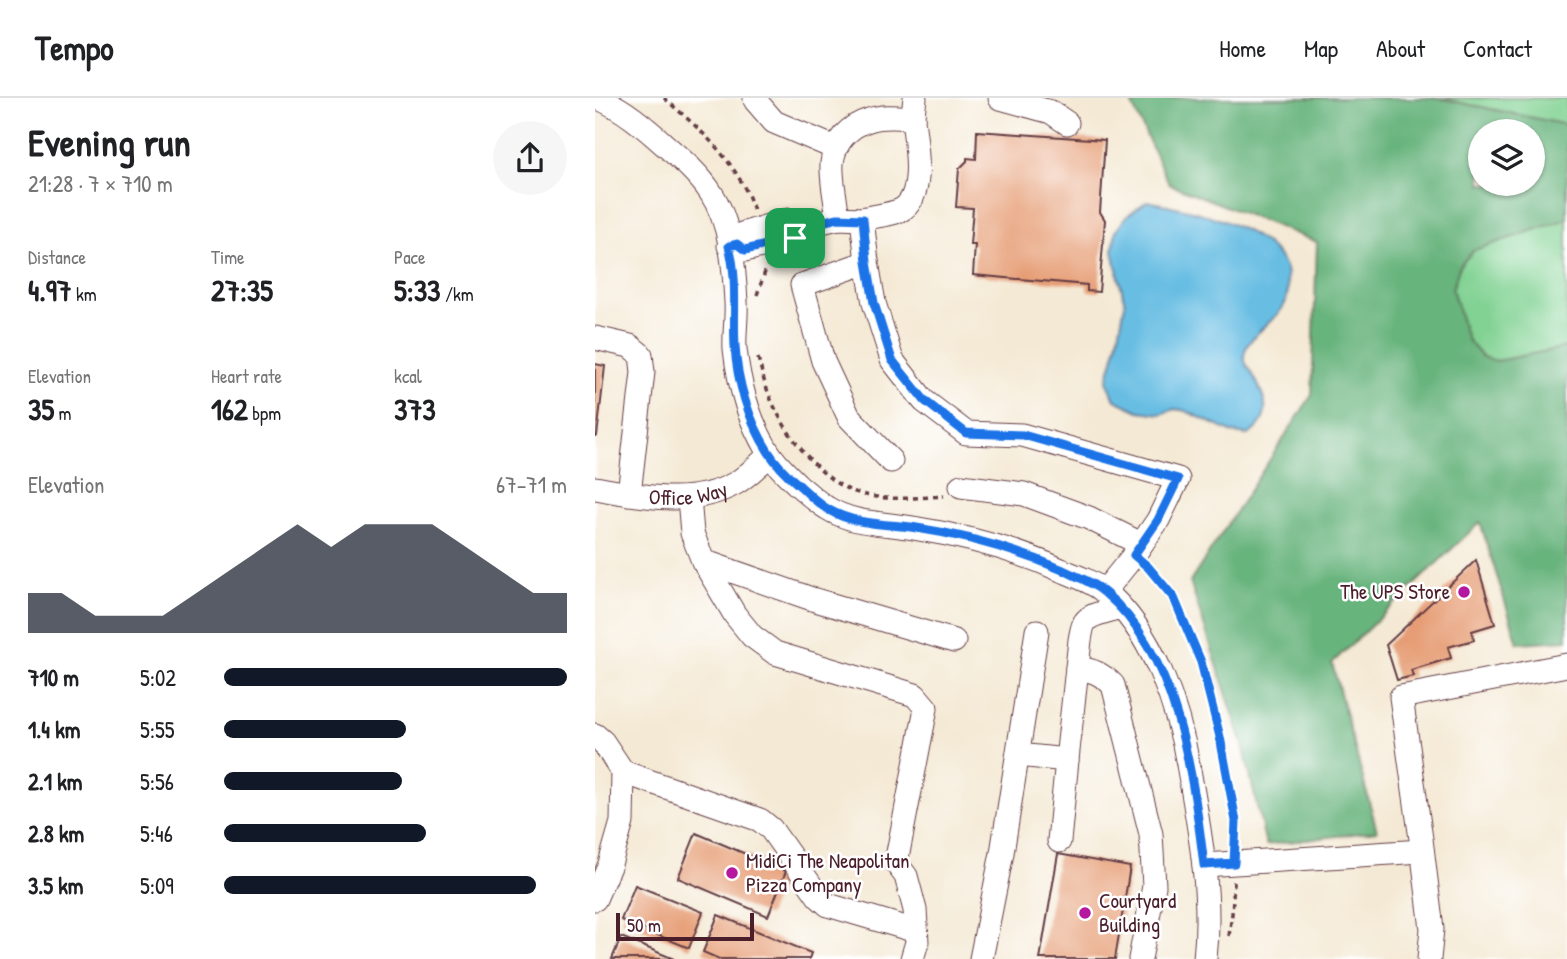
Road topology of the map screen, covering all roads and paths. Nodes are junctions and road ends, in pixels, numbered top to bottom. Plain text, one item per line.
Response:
1 (598, 98) edge
2 (664, 98) edge
3 (755, 98) edge
4 (1000, 98) edge
5 (914, 108) edge
6 (1067, 123) dead end
7 (835, 148) junction
8 (838, 218) junction
9 (863, 219) junction
10 (762, 237) junction
11 (733, 245) junction
12 (867, 262) junction
13 (754, 306) dead end
14 (595, 338) edge
15 (756, 349) dead end
16 (770, 454) junction
17 (891, 461) dead end
18 (595, 488) edge
19 (955, 491) joint
20 (629, 494) junction
21 (689, 498) junction
22 (1137, 549) junction
23 (703, 561) junction
24 (1112, 599) junction
25 (1037, 631) dead end
26 (954, 641) dead end
27 (1567, 665) edge
28 (1077, 668) junction
29 (595, 735) edge
30 (1018, 755) junction
31 (1067, 760) junction
32 (623, 772) junction
33 (1059, 841) dead end
34 (1422, 851) junction
35 (1234, 863) junction
36 (1204, 865) junction
37 (595, 899) edge
38 (916, 931) junction
39 (1229, 937) dead end
40 (912, 959) edge
41 (981, 959) edge
42 (1140, 959) edge
43 (1205, 959) edge
44 (1429, 959) edge

1 - 11 street
2 - 10 path
3 - 7 street
4 - 6 street
5 - 7 street
5 - 9 street
7 - 8 street
8 - 9 street
8 - 10 street
9 - 12 street
10 - 11 street
10 - 13 path
11 - 16 street
12 - 17 street
12 - 22 street
14 - 20 street
15 - 19 path
16 - 21 street, Office Way
16 - 24 street
18 - 20 street, Office Way
19 - 22 street
20 - 21 street, Office Way
21 - 23 street
22 - 24 street
22 - 35 path
23 - 26 street
23 - 38 street
24 - 28 street
24 - 36 street
25 - 30 street
27 - 34 street
28 - 31 street
28 - 42 street
29 - 32 street
30 - 31 street
30 - 41 street
31 - 33 street
32 - 37 street
32 - 38 street
34 - 35 street
34 - 44 street
35 - 36 street
35 - 39 path
36 - 43 street
38 - 40 street

